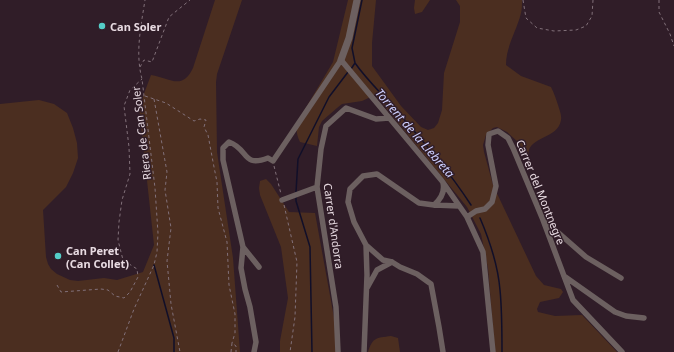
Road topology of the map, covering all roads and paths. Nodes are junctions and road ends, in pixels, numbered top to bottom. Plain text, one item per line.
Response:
1 (145, 0) edge
2 (190, 0) edge
3 (357, 0) edge
4 (523, 0) edge
5 (593, 0) edge
6 (659, 0) edge
7 (674, 46) edge
8 (341, 60) junction
9 (140, 68) junction
10 (142, 79) junction
11 (144, 96) junction
12 (154, 99) junction
13 (390, 118) junction
14 (271, 160) junction
15 (442, 181) junction
16 (316, 187) junction
17 (282, 200) junction
18 (434, 205) junction
19 (459, 206) junction
20 (467, 217) junction
21 (543, 220) junction
22 (366, 245) junction
23 (243, 247) junction
24 (392, 262) junction
25 (259, 267) dead end
26 (564, 276) junction
27 (621, 278) dead end
28 (57, 285) dead end
29 (366, 290) junction
30 (644, 318) dead end
31 (232, 343) junction
32 (118, 352) edge
33 (180, 352) edge
34 (231, 352) edge
35 (236, 352) edge
36 (254, 352) edge
37 (290, 352) edge
38 (338, 352) edge
39 (364, 352) edge
40 (443, 352) edge
41 (493, 352) edge
42 (622, 352) edge

1 - 9 path, Riera de Can Soler
2 - 9 path
3 - 8 street
4 - 5 path
6 - 7 path
8 - 13 street
8 - 14 street
9 - 10 path, Riera de Can Soler
10 - 11 path, Riera de Can Soler
10 - 28 path
11 - 12 path
11 - 32 path, Riera de Can Soler
12 - 31 path
12 - 33 path
13 - 15 street
13 - 16 street, Carrer d'Andorra
14 - 17 path
14 - 23 street
15 - 18 street
15 - 19 street
16 - 17 street
16 - 38 street, Carrer d'Andorra
17 - 37 path
18 - 19 street
18 - 22 street
19 - 20 street
20 - 21 street, Carrer del Montnegre
20 - 41 street
21 - 26 street, Carrer del Montnegre
21 - 27 street
22 - 24 street
22 - 29 street
23 - 25 street
23 - 36 street
24 - 29 street
24 - 40 street
26 - 30 street
26 - 42 street, Carrer del Montnegre
29 - 39 street
31 - 34 path
31 - 35 path

